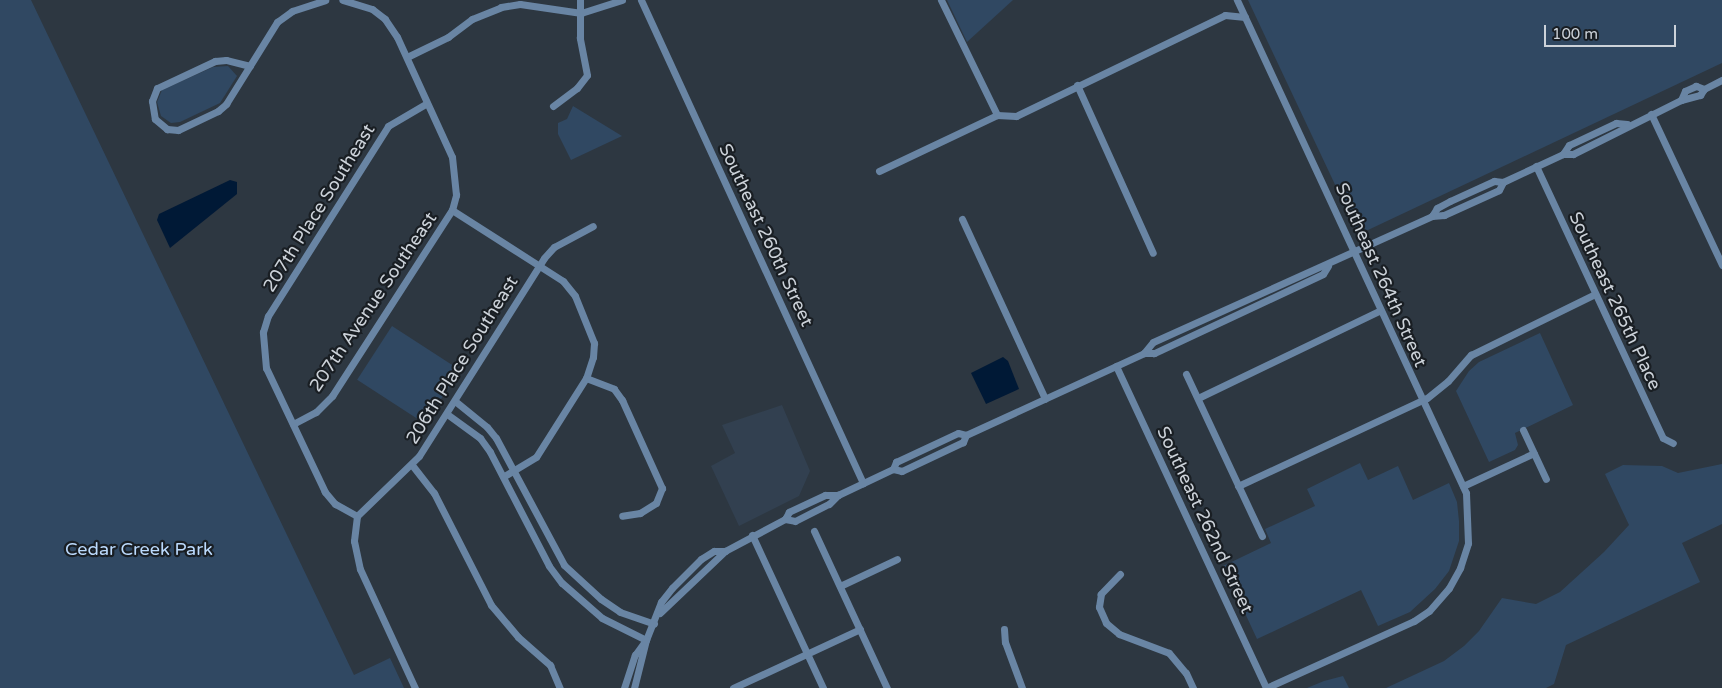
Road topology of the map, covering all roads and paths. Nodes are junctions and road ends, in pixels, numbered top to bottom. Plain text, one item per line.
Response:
1 (325, 0) edge
2 (342, 0) edge
3 (580, 0) edge
4 (622, 0) edge
5 (641, 0) edge
6 (940, 0) edge
7 (1237, 0) edge
8 (581, 13) junction
9 (1245, 17) junction
10 (407, 57) junction
11 (250, 66) junction
12 (1722, 80) edge
13 (1077, 85) junction
14 (427, 102) junction
15 (553, 106) dead end
16 (997, 114) junction
17 (1651, 114) junction
18 (1536, 166) junction
19 (879, 171) dead end
20 (452, 210) junction
21 (962, 219) dead end
22 (594, 226) dead end
23 (1153, 253) dead end
24 (1354, 253) junction
25 (540, 264) junction
26 (1722, 265) edge
27 (1594, 294) junction
28 (1379, 312) junction
29 (1116, 366) junction
30 (1186, 374) dead end
31 (586, 378) junction
32 (1198, 398) junction
33 (1045, 399) junction
34 (1422, 400) junction
35 (455, 401) junction
36 (447, 414) junction
37 (293, 424) junction
38 (1524, 430) dead end
39 (1674, 443) dead end
40 (1534, 452) junction
41 (412, 465) junction
42 (514, 472) junction
43 (504, 476) junction
44 (1546, 479) dead end
45 (863, 483) junction
46 (1238, 486) junction
47 (1463, 486) junction
48 (838, 495) junction
49 (357, 516) junction
50 (622, 516) dead end
51 (785, 519) junction
52 (814, 531) dead end
53 (752, 535) junction
54 (1262, 536) dead end
55 (724, 551) junction
56 (897, 559) dead end
57 (1120, 574) dead end
58 (840, 586) junction
59 (660, 613) junction
60 (654, 624) junction
61 (860, 629) junction
62 (1004, 629) dead end
63 (646, 640) junction
64 (806, 653) junction
65 (414, 688) edge
66 (560, 688) edge
67 (624, 688) edge
68 (634, 688) edge
69 (733, 688) edge
70 (823, 688) edge
71 (887, 688) edge
72 (1022, 688) edge
73 (1193, 688) edge
74 (1266, 688) edge

1 - 11 street
2 - 10 street
3 - 8 street
4 - 8 street
5 - 45 street, Southeast 260th Street
6 - 16 street
7 - 9 street, Southeast 264th Street
8 - 10 street
8 - 15 street
9 - 13 street
9 - 24 street, Southeast 264th Street
10 - 14 street
11 - 11 street
12 - 17 street
13 - 16 street
13 - 23 street
14 - 20 street
14 - 37 street, 207th Place Southeast
16 - 19 street
17 - 18 street
17 - 26 street
18 - 24 street
18 - 27 street, Southeast 265th Place
20 - 25 street
20 - 37 street, 207th Avenue Southeast
21 - 33 street
22 - 25 street, 206th Place Southeast
24 - 28 street, Southeast 264th Street
24 - 29 street
25 - 31 street
25 - 35 street, 206th Place Southeast
27 - 34 street
27 - 39 street, Southeast 265th Place
28 - 32 street
28 - 34 street, Southeast 264th Street
29 - 33 street
29 - 74 street, Southeast 262nd Street
30 - 32 street
31 - 42 street
31 - 50 street
32 - 46 street
33 - 45 street
34 - 46 street
34 - 47 street, Southeast 264th Street
35 - 36 street, 206th Place Southeast
35 - 42 street
36 - 41 street, 206th Place Southeast
36 - 43 street
37 - 49 street
38 - 40 street
40 - 44 street
40 - 47 street
41 - 49 street, 206th Place Southeast
41 - 66 street
42 - 43 street
42 - 60 street
43 - 63 street
45 - 48 street
46 - 54 street
47 - 74 street, Southeast 264th Street
48 - 51 street
48 - 51 street
49 - 65 street
51 - 53 street
52 - 58 street
53 - 55 street
53 - 64 street
55 - 59 street
55 - 59 street
56 - 58 street
57 - 73 street
58 - 61 street
59 - 60 street
60 - 63 street
61 - 64 street
61 - 71 street
62 - 72 street
63 - 67 street
63 - 68 street
64 - 69 street
64 - 70 street

